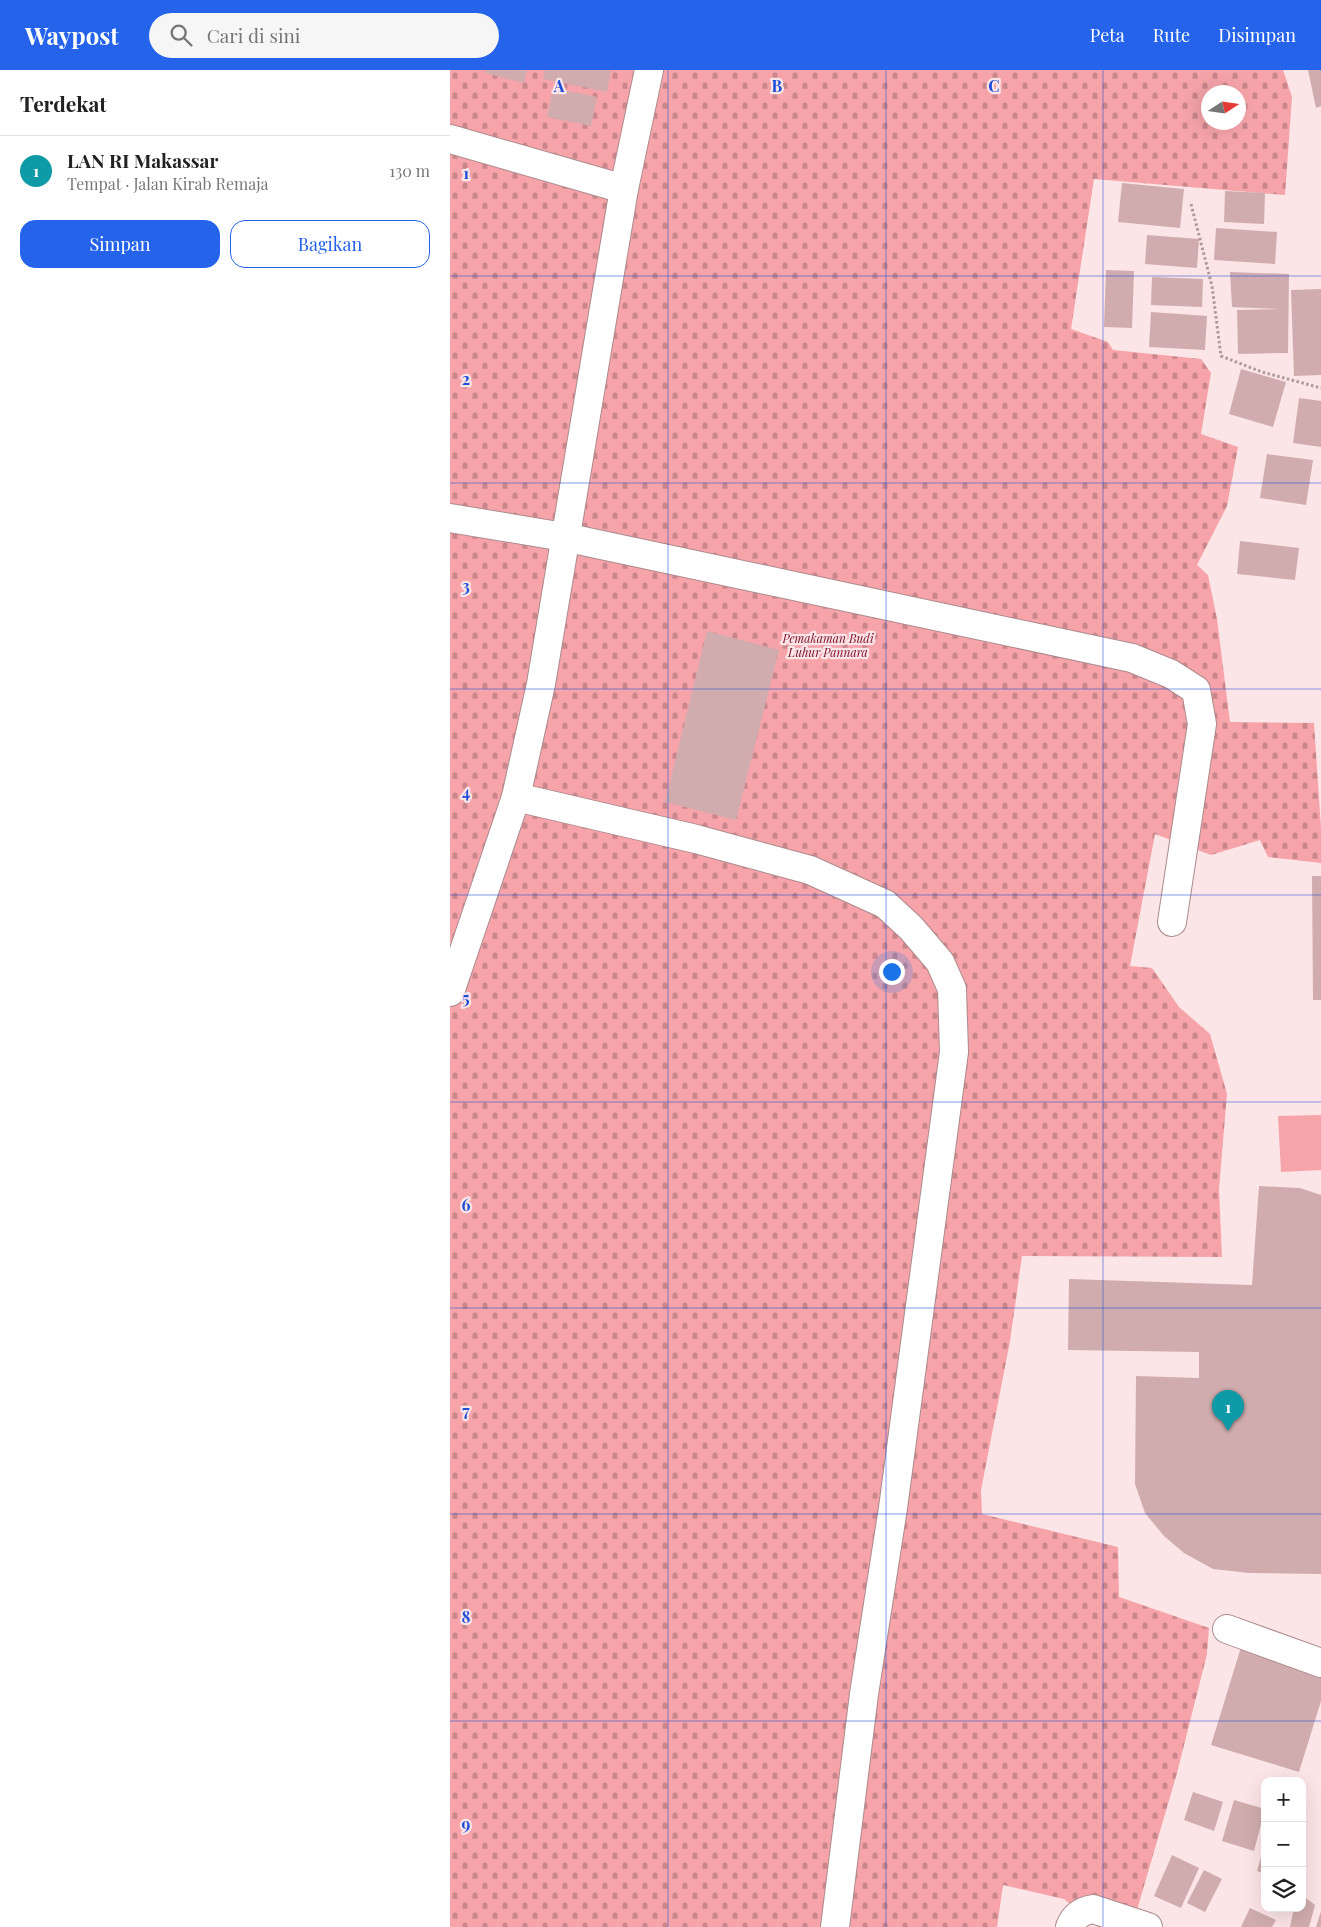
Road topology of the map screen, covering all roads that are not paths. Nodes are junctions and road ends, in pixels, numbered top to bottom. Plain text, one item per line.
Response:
1 (649, 70) edge
2 (450, 140) edge
3 (624, 188) junction
4 (450, 518) edge
5 (564, 537) junction
6 (516, 797) junction
7 (1172, 922) dead end
8 (450, 992) edge
9 (1226, 1629) dead end
10 (1321, 1663) edge
11 (835, 1927) edge
12 (1070, 1927) edge
13 (1148, 1927) edge

1 - 3 street
2 - 3 street
3 - 5 street
4 - 5 street
5 - 6 street
5 - 7 street
6 - 8 street
6 - 11 street
9 - 10 street
12 - 13 street

